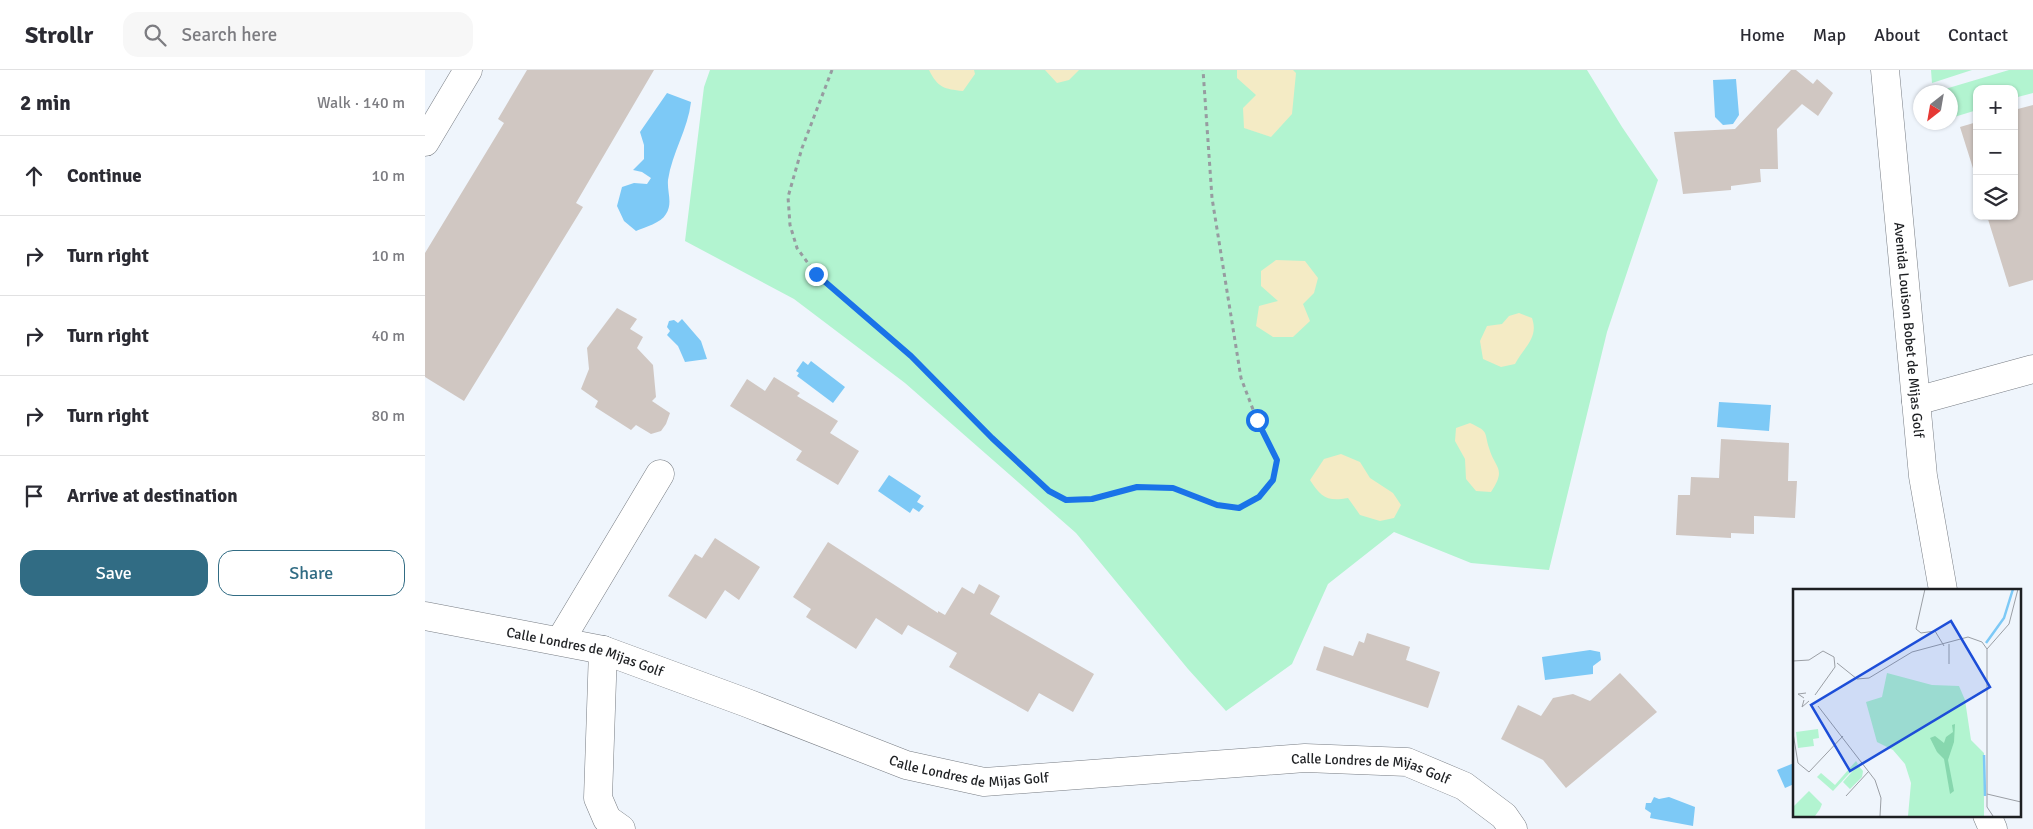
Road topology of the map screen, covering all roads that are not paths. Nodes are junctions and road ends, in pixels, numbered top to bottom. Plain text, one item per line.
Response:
1 (468, 70) edge
2 (1885, 70) edge
3 (425, 142) edge
4 (2033, 368) edge
5 (1916, 401) junction
6 (660, 474) dead end
7 (1943, 589) edge
8 (425, 616) edge
9 (560, 641) junction
10 (603, 650) junction
11 (1975, 816) edge
12 (1987, 816) edge
13 (621, 829) edge
14 (1513, 829) edge
15 (1973, 829) edge
16 (1993, 829) edge

1 - 3 street
2 - 5 street, Avenida Louison Bobet de Mijas Golf
4 - 5 street
5 - 7 street, Avenida Louison Bobet de Mijas Golf
6 - 9 street
8 - 9 street, Calle Londres de Mijas Golf
9 - 10 street, Calle Londres de Mijas Golf
10 - 13 street
10 - 14 street, Calle Londres de Mijas Golf
11 - 15 street
12 - 16 street

